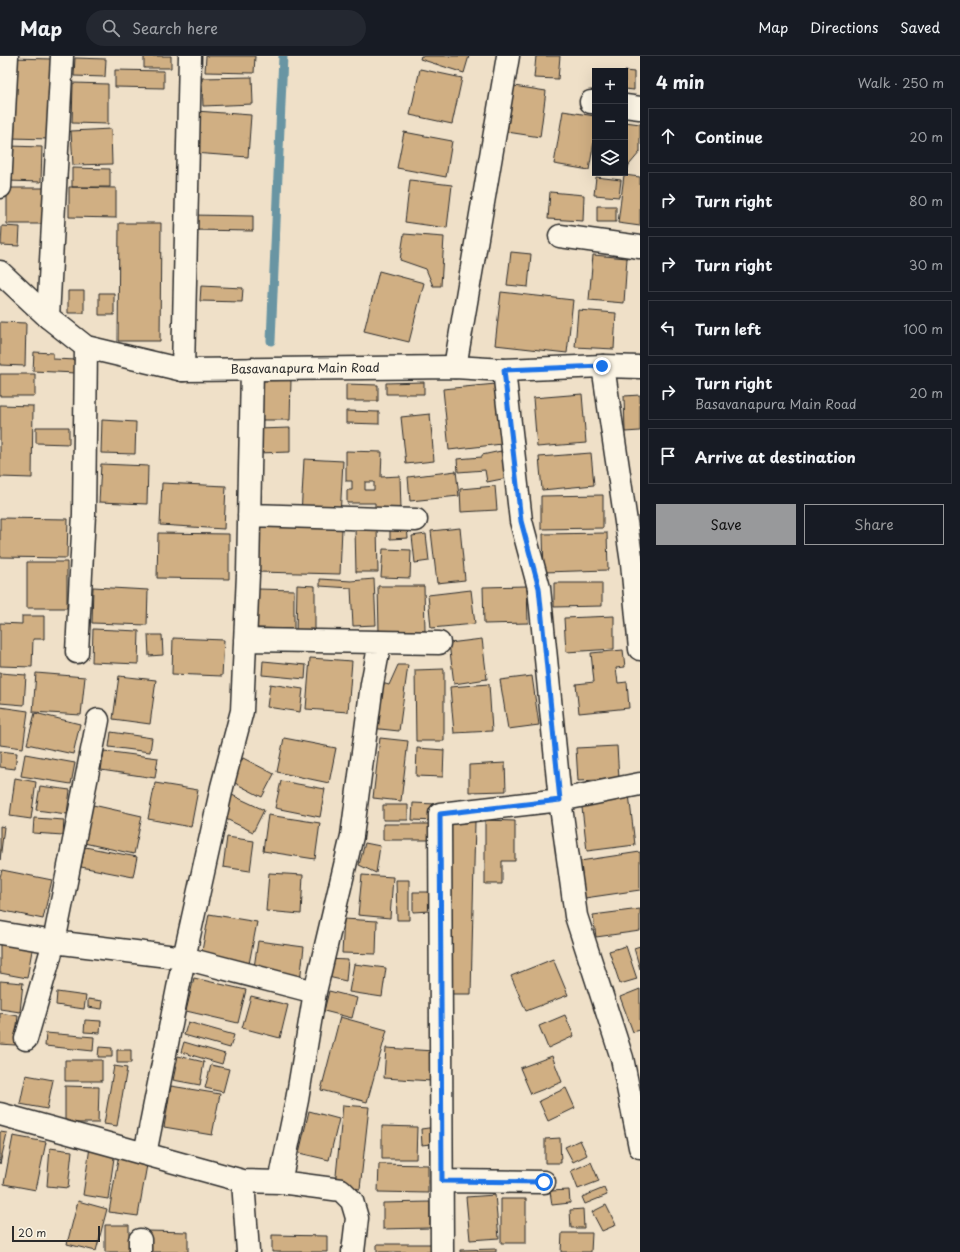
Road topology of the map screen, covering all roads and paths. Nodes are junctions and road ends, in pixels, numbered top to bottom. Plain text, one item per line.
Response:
1 (7, 56) edge
2 (62, 56) edge
3 (190, 56) edge
4 (508, 56) edge
5 (628, 106) edge
6 (640, 108) edge
7 (0, 187) edge
8 (560, 236) dead end
9 (640, 247) edge
10 (0, 272) edge
11 (48, 317) junction
12 (86, 347) junction
13 (602, 366) junction
14 (455, 367) junction
15 (640, 367) edge
16 (252, 369) junction
17 (183, 370) junction
18 (504, 370) junction
19 (249, 515) junction
20 (416, 520) dead end
21 (636, 562) edge
22 (245, 640) junction
23 (380, 642) junction
24 (439, 643) dead end
25 (640, 649) edge
26 (76, 652) dead end
27 (98, 720) dead end
28 (640, 784) edge
29 (560, 800) junction
30 (0, 933) edge
31 (54, 942) junction
32 (184, 958) junction
33 (315, 992) junction
34 (26, 1039) dead end
35 (0, 1114) edge
36 (640, 1146) edge
37 (145, 1154) junction
38 (244, 1181) junction
39 (442, 1181) junction
40 (280, 1182) junction
41 (544, 1182) dead end
42 (248, 1252) edge
43 (353, 1252) edge
44 (442, 1252) edge

1 - 7 street
2 - 11 street
3 - 17 street
4 - 14 street
5 - 6 street
8 - 9 street
10 - 11 street, Basavanapura Main Road
11 - 12 street, Basavanapura Main Road
12 - 17 street, Basavanapura Main Road
12 - 26 street
13 - 15 street, Basavanapura Main Road
13 - 18 street, Basavanapura Main Road
13 - 21 street
14 - 16 street, Basavanapura Main Road
14 - 18 street, Basavanapura Main Road
16 - 17 street, Basavanapura Main Road
16 - 19 street
18 - 29 street
19 - 20 street
19 - 22 street
21 - 25 street
22 - 23 street
22 - 32 street
23 - 24 street
23 - 33 street
27 - 31 street
28 - 29 street
29 - 36 street
29 - 39 street
30 - 31 street
31 - 32 street
31 - 34 street
32 - 33 street
32 - 37 street
33 - 40 street
35 - 37 street
37 - 38 street
38 - 40 street
38 - 42 street
39 - 41 street
39 - 44 street
40 - 43 street

